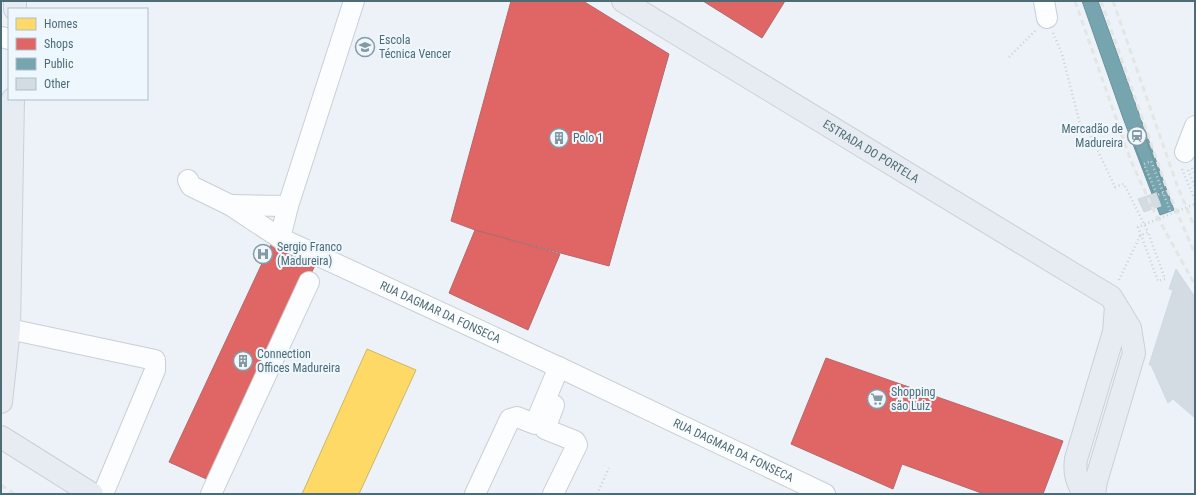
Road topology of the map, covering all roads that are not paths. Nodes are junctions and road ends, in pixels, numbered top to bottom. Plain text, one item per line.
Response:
1 (354, 1) edge
2 (623, 1) edge
3 (13, 100) edge
4 (1195, 126) edge
5 (1184, 162) road end
6 (195, 186) dead end
7 (230, 205) junction
8 (288, 206) junction
9 (280, 238) junction
10 (309, 282) dead end
11 (1114, 301) junction
12 (9, 329) junction
13 (563, 369) junction
14 (1, 402) edge
15 (540, 427) junction
16 (1, 437) edge
17 (92, 494) edge
18 (103, 494) edge
19 (211, 494) edge
20 (475, 494) edge
21 (553, 494) edge
22 (825, 494) edge
23 (1084, 494) edge
24 (1094, 494) edge

1 - 8 street
2 - 11 main road, ESTRADA DO PORTELA
3 - 12 main road
4 - 5 street
6 - 7 street, RUA DAGMAR DA FONSECA
7 - 8 street
7 - 9 street, RUA DAGMAR DA FONSECA
8 - 9 street
9 - 13 street, RUA DAGMAR DA FONSECA
10 - 19 street
11 - 23 main road
11 - 24 main road
12 - 14 main road
12 - 18 street
13 - 15 street
13 - 22 street, RUA DAGMAR DA FONSECA
15 - 20 street
15 - 21 street
16 - 17 main road

